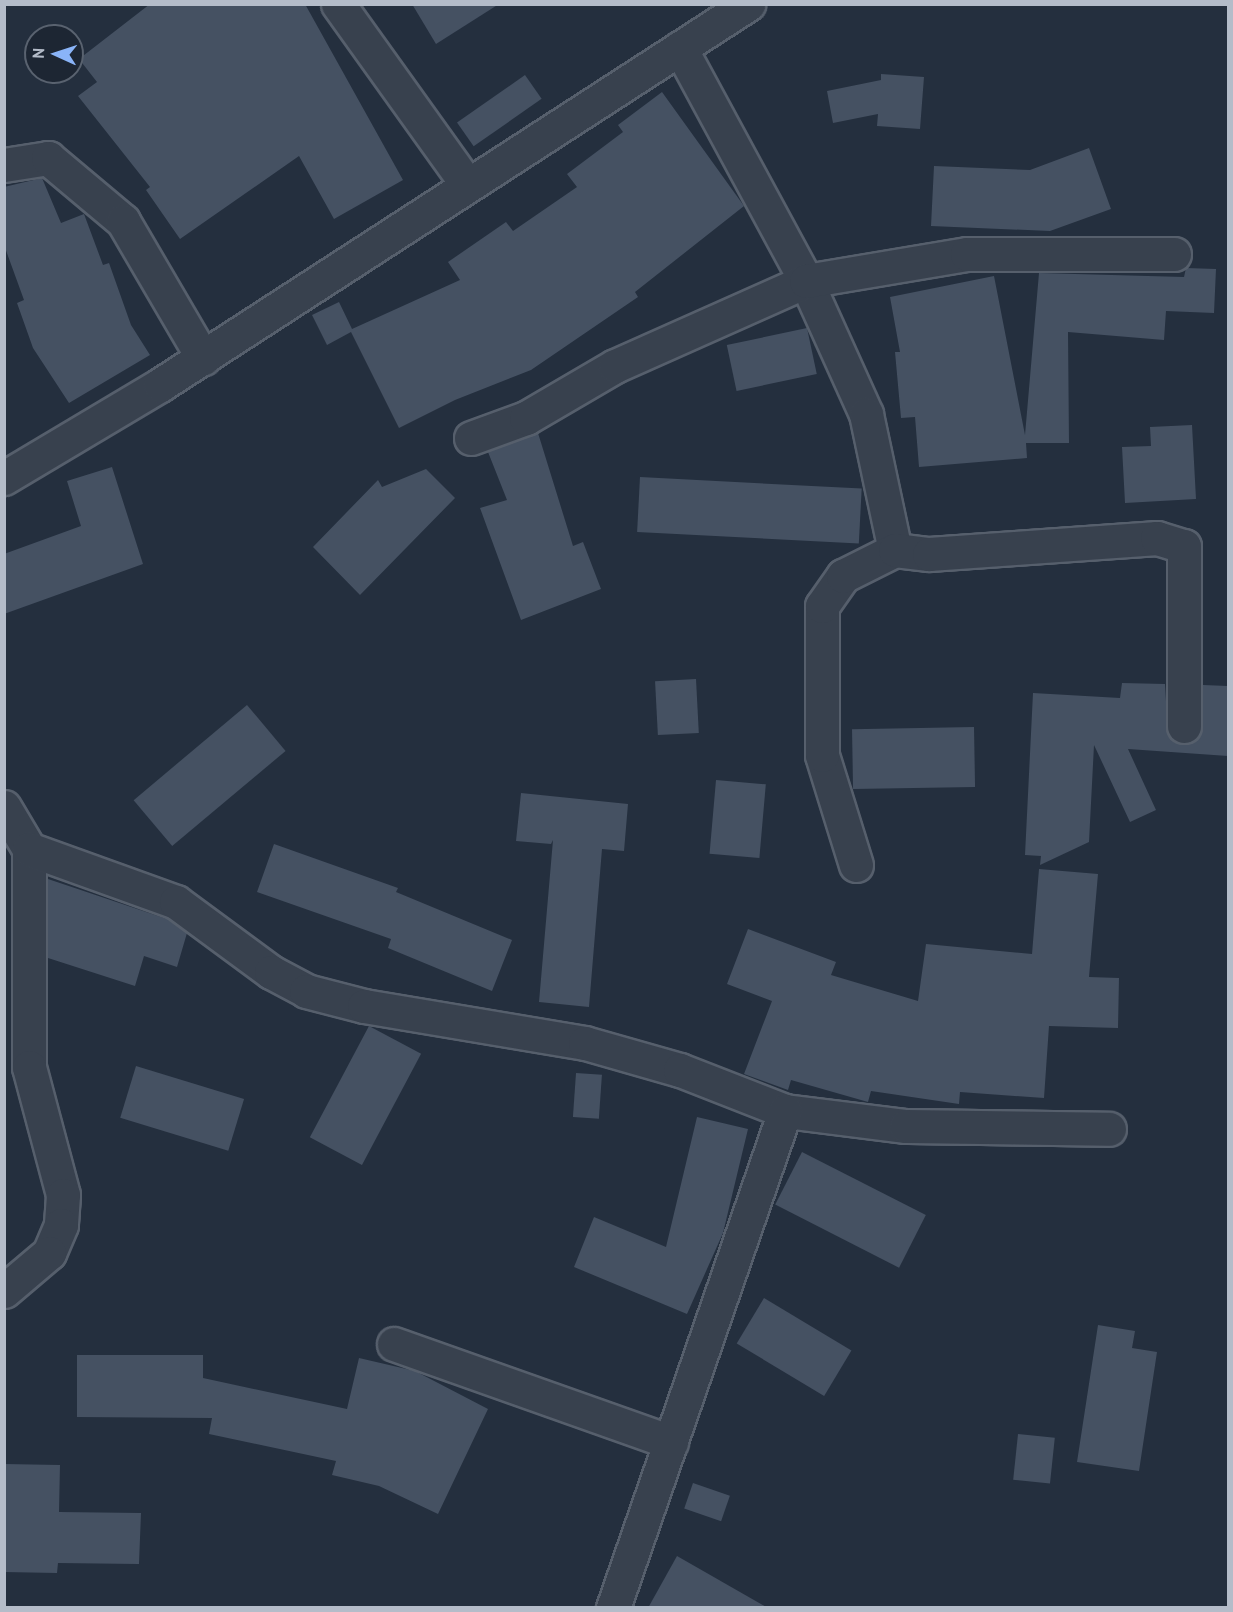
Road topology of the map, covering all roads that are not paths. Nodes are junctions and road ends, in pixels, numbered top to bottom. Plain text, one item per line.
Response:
1 (338, 4) edge
2 (748, 4) edge
3 (680, 48) junction
4 (4, 165) edge
5 (467, 184) junction
6 (1174, 254) dead end
7 (806, 281) junction
8 (203, 358) junction
9 (471, 438) dead end
10 (4, 478) edge
11 (895, 550) junction
12 (1184, 726) dead end
13 (4, 807) edge
14 (29, 849) junction
15 (856, 865) dead end
16 (785, 1111) junction
17 (1109, 1129) dead end
18 (4, 1291) edge
19 (394, 1344) dead end
20 (671, 1442) junction
21 (613, 1608) edge

1 - 5 street
2 - 3 street
3 - 5 street
3 - 7 street
4 - 8 street
5 - 8 street
6 - 7 street
7 - 9 street
7 - 11 street
8 - 10 street
11 - 12 street
11 - 15 street
13 - 14 street
14 - 16 street
14 - 18 street
16 - 17 street
16 - 20 street
19 - 20 street
20 - 21 street

